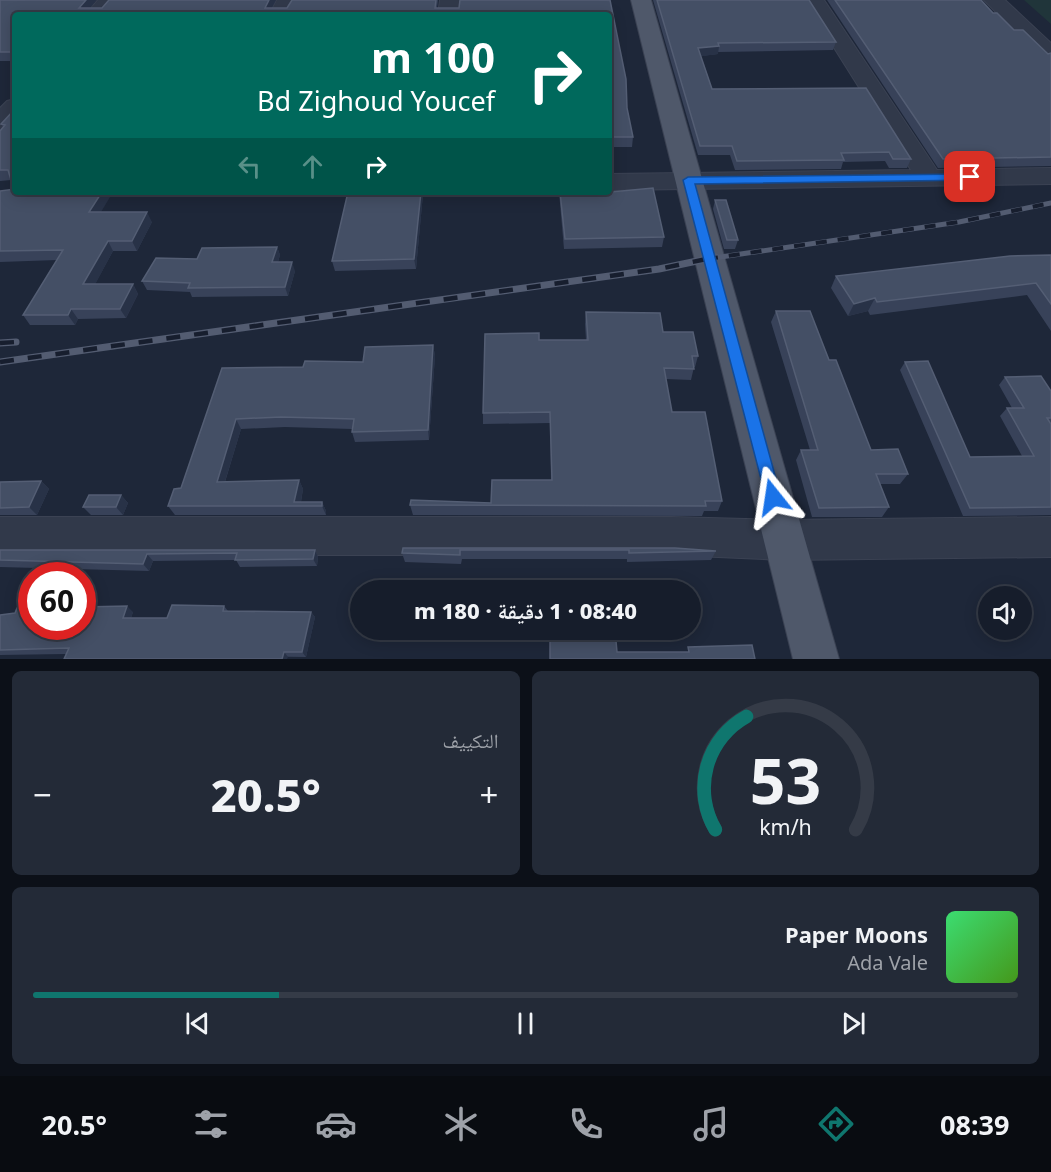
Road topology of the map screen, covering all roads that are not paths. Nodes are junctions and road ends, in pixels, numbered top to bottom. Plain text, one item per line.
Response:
1 (108, 0) edge
2 (641, 0) edge
3 (814, 0) edge
4 (994, 0) edge
5 (98, 12) edge
6 (1027, 32) junction
7 (1051, 32) edge
8 (1051, 55) edge
9 (12, 109) edge
10 (0, 123) edge
11 (1051, 176) edge
12 (929, 178) junction
13 (688, 180) junction
14 (612, 182) edge
15 (0, 536) edge
16 (1051, 537) edge
17 (784, 540) junction
18 (816, 659) edge

1 - 5 street
2 - 13 main road
3 - 12 street
4 - 6 street
6 - 7 street
6 - 8 street
9 - 10 street
11 - 12 street
12 - 13 street
13 - 14 street
13 - 17 main road
15 - 17 street
16 - 17 street
17 - 18 main road

